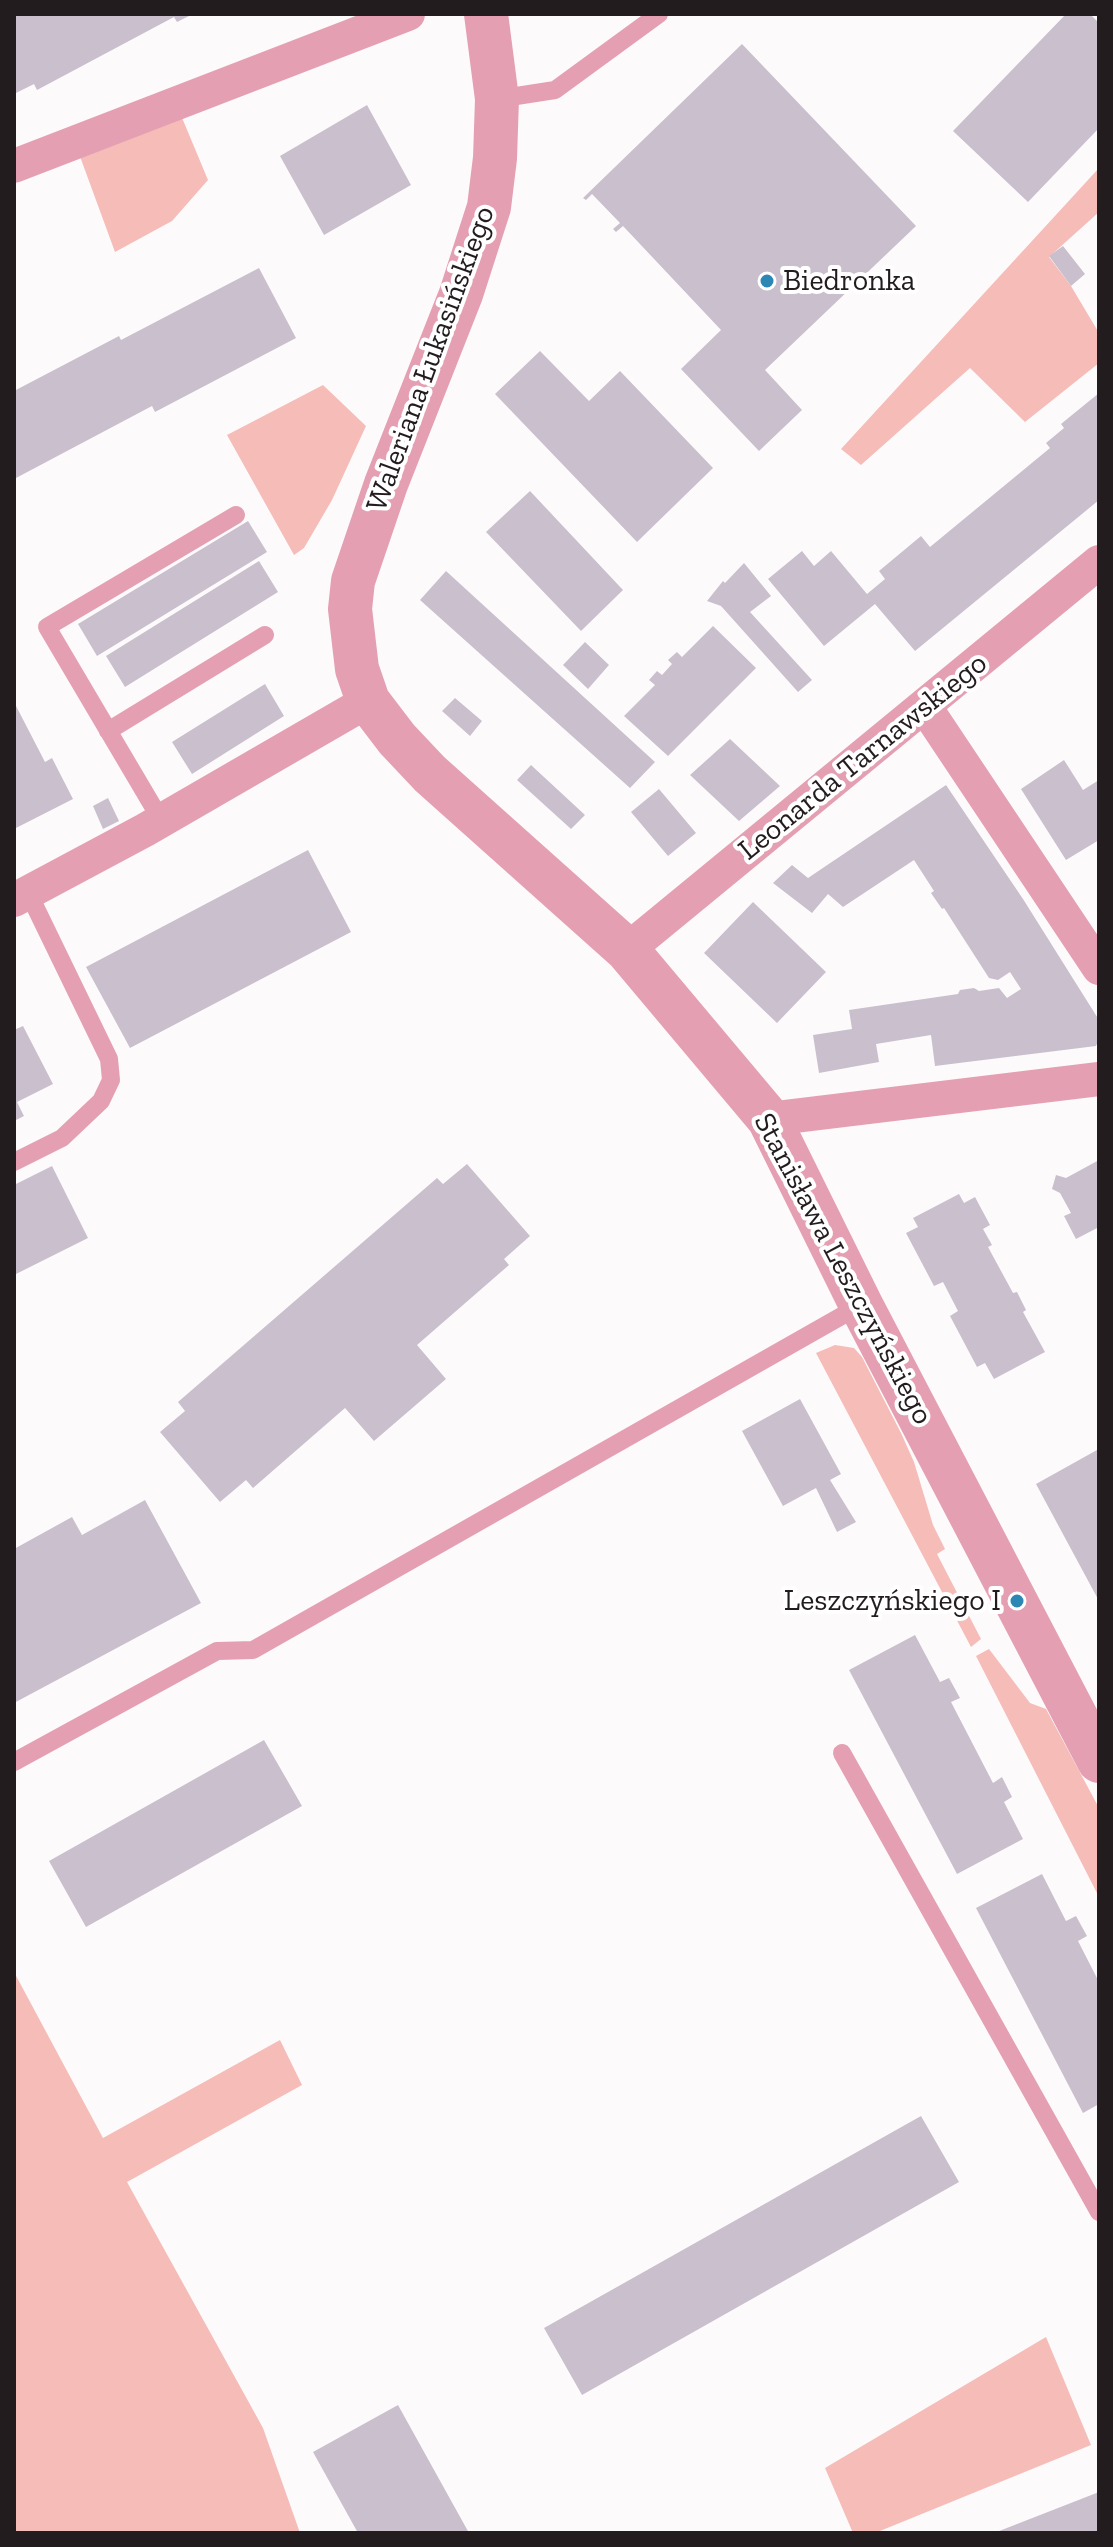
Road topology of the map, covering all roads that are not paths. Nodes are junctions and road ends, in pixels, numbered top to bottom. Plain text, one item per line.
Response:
1 (408, 14) edge
2 (486, 14) edge
3 (659, 14) edge
4 (497, 99) junction
5 (14, 166) edge
6 (236, 515) dead end
7 (1099, 562) edge
8 (265, 635) dead end
9 (368, 701) junction
10 (925, 707) junction
11 (108, 731) junction
12 (161, 820) junction
13 (21, 896) edge
14 (627, 950) junction
15 (1099, 968) edge
16 (1099, 1079) edge
17 (769, 1119) junction
18 (14, 1162) edge
19 (861, 1305) junction
20 (842, 1753) dead end
21 (1098, 1758) edge
22 (14, 1762) edge
23 (1099, 2212) edge

1 - 5 street
2 - 4 street, Waleriana Łukasińskiego
3 - 4 lane
4 - 9 street, Waleriana Łukasińskiego
6 - 11 lane
7 - 10 street, Leonarda Tarnawskiego
8 - 11 lane
9 - 12 street
9 - 14 street, Stanisława Leszczyńskiego
10 - 14 street, Leonarda Tarnawskiego
10 - 15 street
11 - 12 lane
12 - 13 street
13 - 18 lane
14 - 17 street, Stanisława Leszczyńskiego
16 - 17 street
17 - 19 street, Stanisława Leszczyńskiego
19 - 21 street, Stanisława Leszczyńskiego
19 - 22 lane
20 - 23 lane

